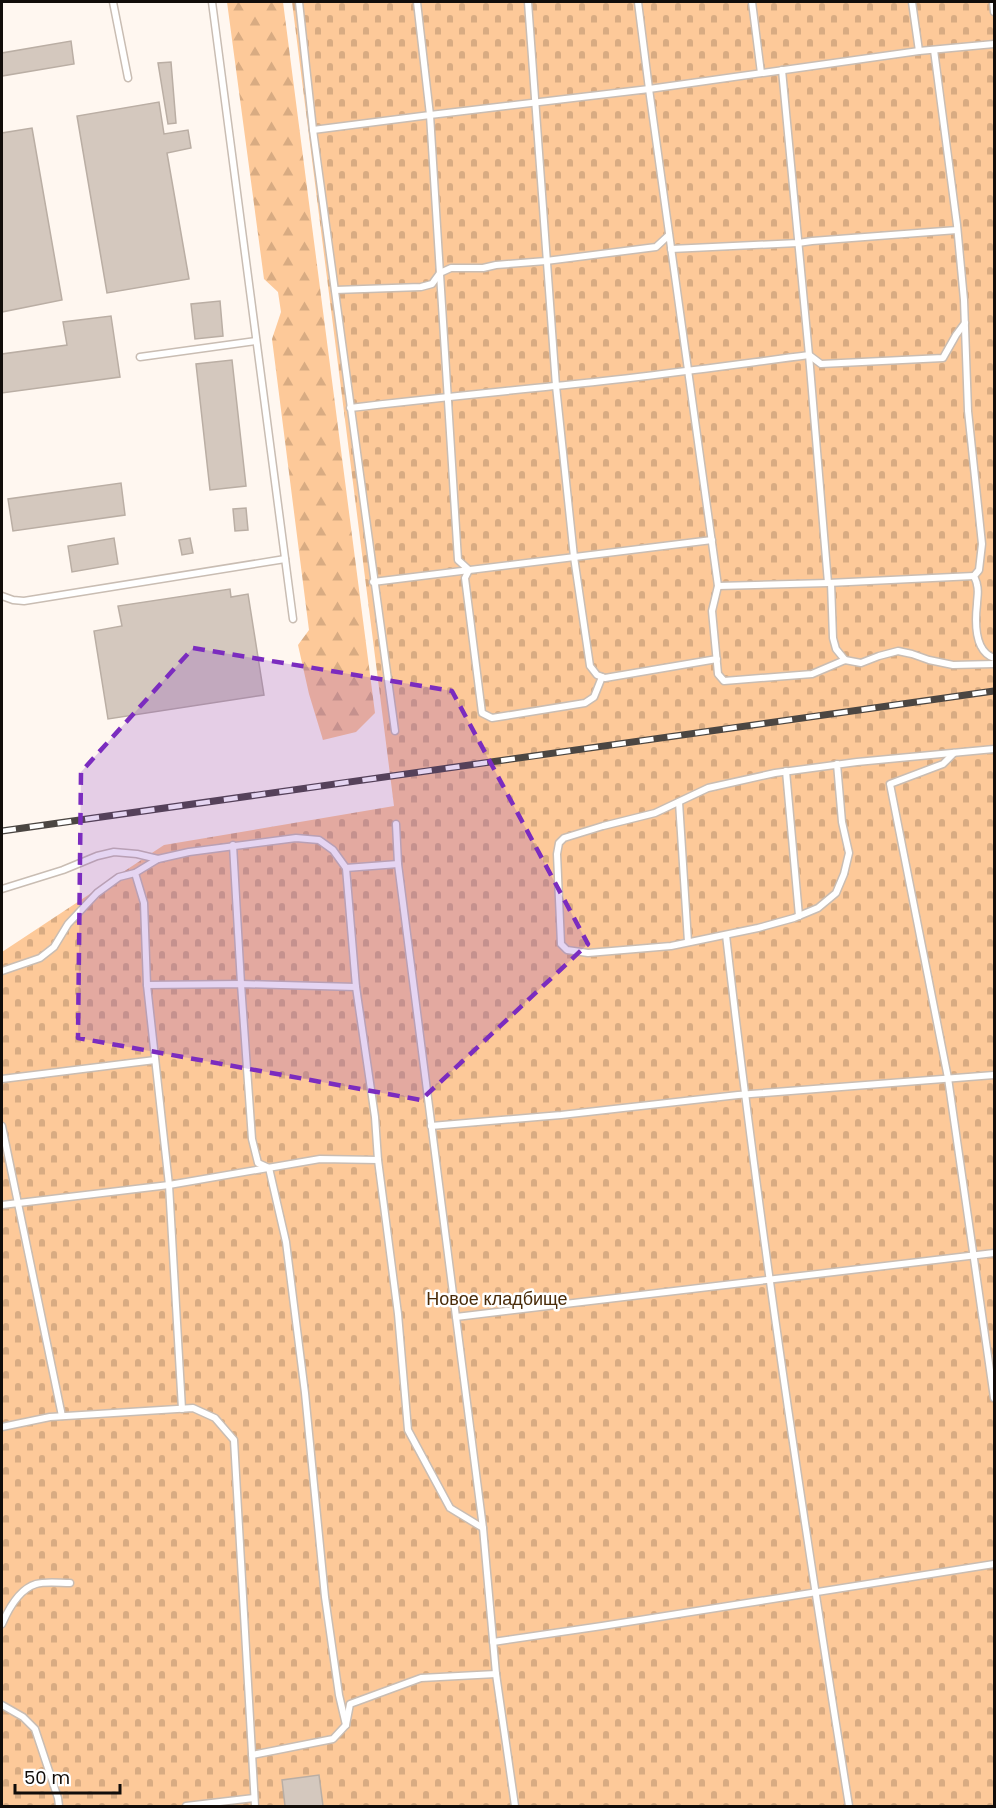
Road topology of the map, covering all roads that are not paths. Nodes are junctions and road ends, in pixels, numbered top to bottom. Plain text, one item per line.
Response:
1 (113, 2) edge
2 (212, 2) edge
3 (299, 2) edge
4 (417, 2) edge
5 (528, 2) edge
6 (638, 2) edge
7 (752, 2) edge
8 (912, 2) edge
9 (993, 2) edge
10 (994, 12) edge
11 (994, 44) edge
12 (934, 50) junction
13 (919, 51) junction
14 (782, 70) junction
15 (761, 73) junction
16 (128, 78) dead end
17 (649, 90) junction
18 (535, 102) junction
19 (430, 115) junction
20 (314, 129) junction
21 (957, 230) junction
22 (669, 235) junction
23 (798, 243) junction
24 (672, 249) junction
25 (546, 261) junction
26 (440, 273) junction
27 (335, 290) junction
28 (965, 323) junction
29 (256, 341) junction
30 (809, 355) junction
31 (140, 357) dead end
32 (688, 371) junction
33 (556, 386) junction
34 (448, 396) junction
35 (350, 408) junction
36 (712, 540) junction
37 (574, 557) junction
38 (285, 559) junction
39 (469, 570) junction
40 (974, 576) junction
41 (373, 582) junction
42 (829, 583) junction
43 (718, 586) junction
44 (2, 596) edge
45 (293, 618) dead end
46 (994, 658) edge
47 (717, 660) junction
48 (845, 660) junction
49 (994, 664) edge
50 (602, 677) junction
51 (394, 731) dead end
52 (994, 748) edge
53 (954, 752) junction
54 (837, 764) junction
55 (786, 771) junction
56 (679, 802) junction
57 (396, 824) dead end
58 (233, 845) junction
59 (158, 859) junction
60 (398, 864) junction
61 (346, 868) junction
62 (135, 873) junction
63 (2, 889) edge
64 (799, 916) junction
65 (726, 935) junction
66 (688, 942) junction
67 (2, 971) edge
68 (241, 984) junction
69 (147, 985) junction
70 (356, 987) junction
71 (155, 1060) junction
72 (994, 1075) edge
73 (948, 1078) junction
74 (2, 1079) edge
75 (744, 1095) junction
76 (2, 1126) edge
77 (431, 1126) junction
78 (378, 1160) junction
79 (269, 1168) junction
80 (169, 1185) junction
81 (19, 1203) junction
82 (2, 1205) edge
83 (994, 1253) edge
84 (974, 1256) junction
85 (770, 1280) junction
86 (456, 1317) junction
87 (994, 1398) edge
88 (183, 1408) junction
89 (62, 1416) junction
90 (2, 1427) edge
91 (483, 1528) junction
92 (994, 1564) edge
93 (70, 1583) dead end
94 (815, 1592) junction
95 (2, 1624) edge
96 (493, 1642) junction
97 (496, 1674) junction
98 (2, 1700) edge
99 (4, 1707) edge
100 (346, 1725) junction
101 (252, 1755) junction
102 (254, 1798) junction
103 (59, 1806) edge
104 (186, 1806) edge
105 (255, 1806) edge
106 (515, 1806) edge
107 (849, 1806) edge

1 - 16 lane
2 - 29 lane
3 - 20 lane
4 - 19 lane
5 - 18 lane
6 - 17 lane
7 - 15 lane
8 - 13 lane
9 - 10 lane
11 - 12 lane
12 - 13 lane
12 - 21 lane
13 - 14 lane
14 - 15 lane
14 - 23 lane
15 - 17 lane
17 - 18 lane
17 - 22 lane
18 - 19 lane
18 - 25 lane
19 - 20 lane
19 - 26 lane
20 - 27 lane
21 - 23 lane
21 - 28 lane
22 - 24 lane
22 - 25 lane
23 - 24 lane
23 - 30 lane
24 - 32 lane
25 - 26 lane
25 - 33 lane
26 - 27 lane
26 - 34 lane
27 - 35 lane
28 - 30 lane
28 - 40 lane
29 - 31 lane
29 - 38 lane
30 - 32 lane
30 - 42 lane
32 - 33 lane
32 - 36 lane
33 - 34 lane
33 - 37 lane
34 - 35 lane
34 - 39 lane
35 - 41 lane
36 - 37 lane
36 - 43 lane
37 - 39 lane
37 - 50 lane
38 - 44 lane
38 - 45 lane
39 - 41 lane
39 - 50 lane
40 - 42 lane
40 - 46 lane
41 - 51 lane
42 - 43 lane
42 - 48 lane
43 - 47 lane
47 - 48 lane
47 - 50 lane
48 - 49 lane
52 - 53 lane
53 - 54 lane
53 - 73 lane
54 - 55 lane
54 - 64 lane
55 - 56 lane
55 - 64 lane
56 - 66 lane
56 - 66 lane
57 - 60 lane
58 - 59 lane
58 - 61 lane
58 - 68 lane
59 - 62 lane
59 - 63 lane
60 - 61 lane
60 - 77 lane
61 - 70 lane
62 - 67 lane
62 - 69 lane
64 - 65 lane
65 - 66 lane
65 - 75 lane
68 - 69 lane
68 - 70 lane
68 - 79 lane
69 - 71 lane
70 - 78 lane
71 - 74 lane
71 - 80 lane
72 - 73 lane
73 - 75 lane
73 - 84 lane
75 - 77 lane
75 - 85 lane
76 - 81 lane
77 - 86 lane
78 - 79 lane
78 - 91 lane
79 - 80 lane
79 - 100 lane
80 - 81 lane
80 - 88 lane
81 - 82 lane
81 - 89 lane
83 - 84 lane
84 - 85 lane
84 - 87 lane
85 - 86 lane
85 - 94 lane
86 - 91 lane
88 - 89 lane
88 - 101 lane
89 - 90 lane
91 - 96 lane
92 - 94 lane
93 - 95 lane
94 - 96 lane
94 - 107 lane
96 - 97 lane
97 - 100 lane
97 - 106 lane
98 - 99 lane
99 - 103 lane
100 - 101 lane
101 - 102 lane
102 - 104 lane
102 - 105 lane

